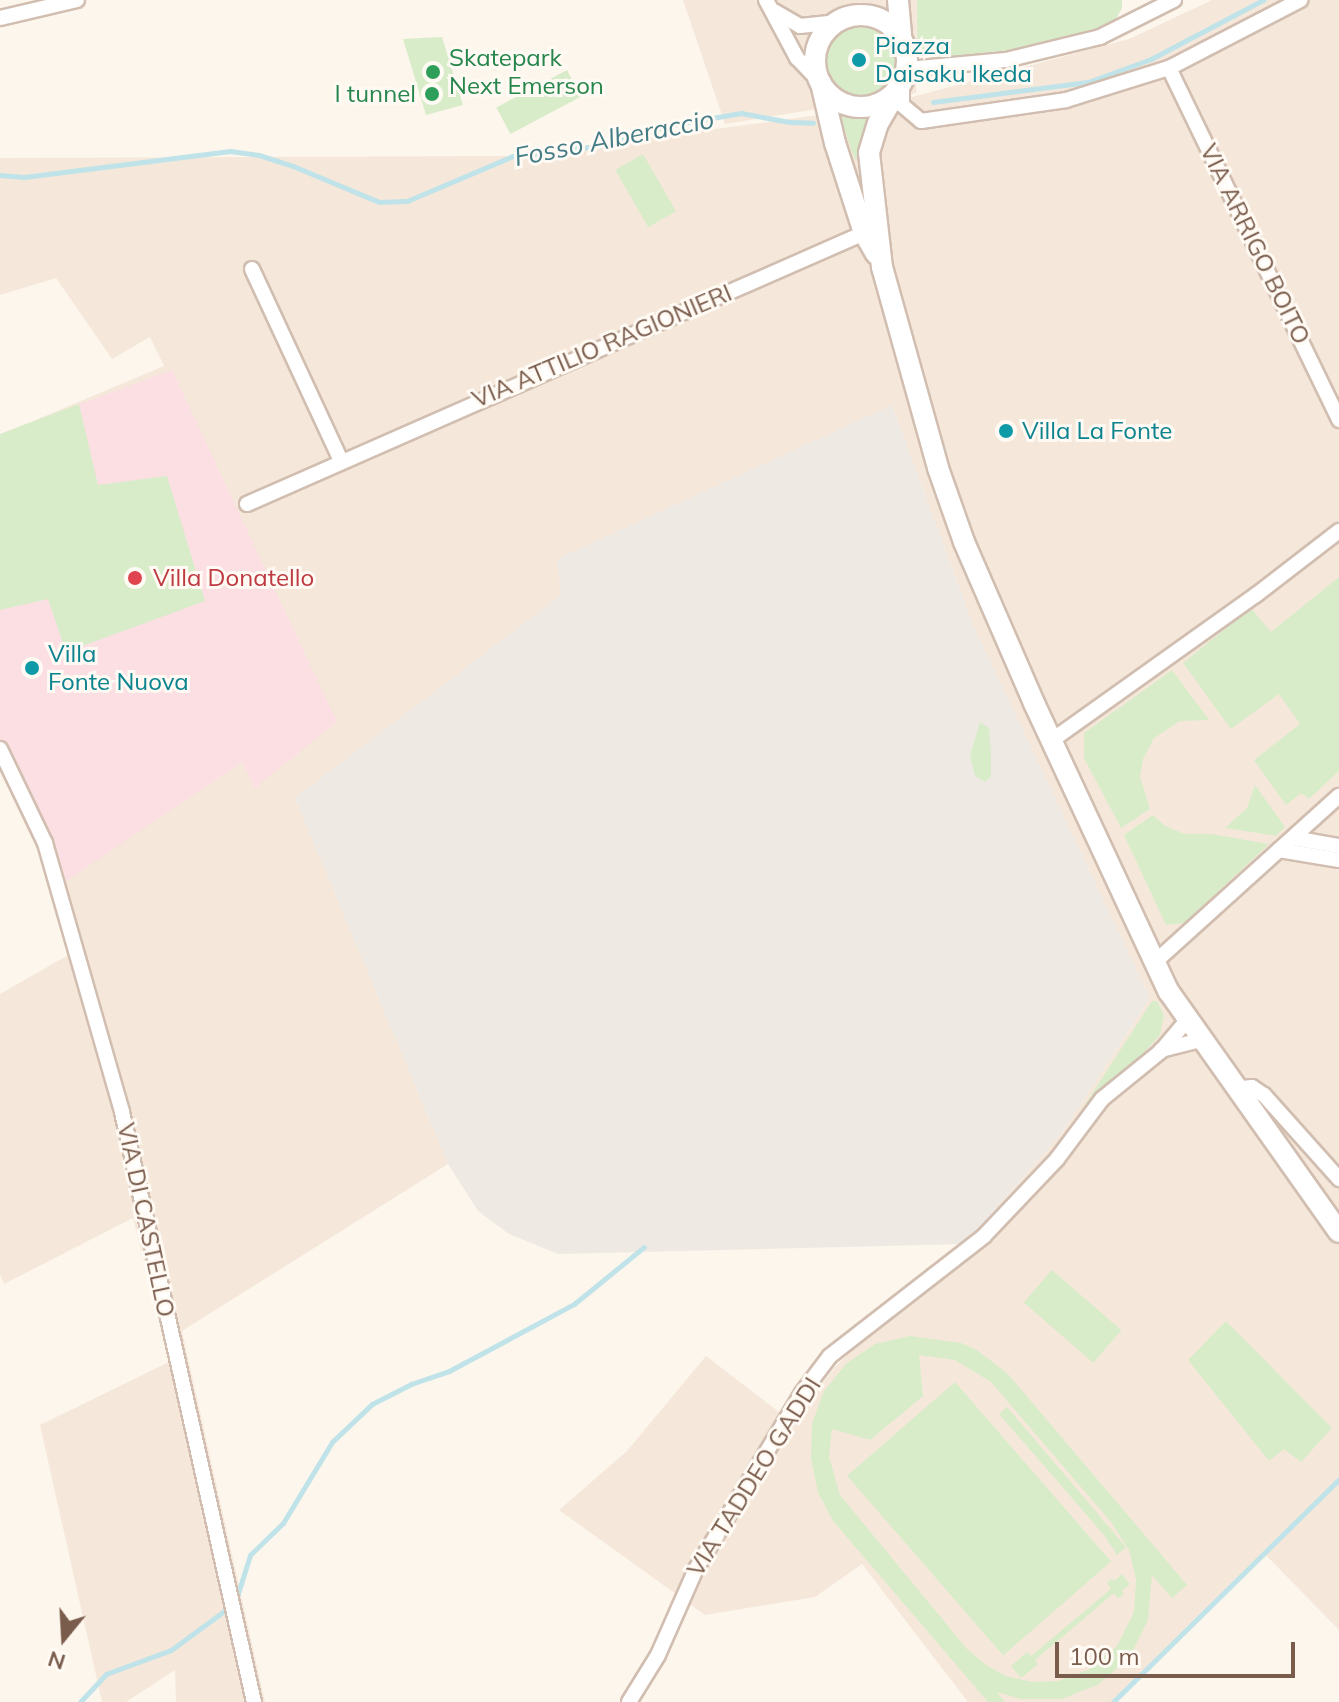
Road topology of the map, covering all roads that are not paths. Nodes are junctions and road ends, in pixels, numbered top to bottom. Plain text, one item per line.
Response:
1 (77, 0) edge
2 (857, 0) edge
3 (898, 0) edge
4 (1300, 0) edge
5 (767, 2) edge
6 (1170, 2) edge
7 (0, 18) edge
8 (836, 22) junction
9 (901, 35) junction
10 (1169, 68) junction
11 (821, 83) junction
12 (902, 83) junction
13 (864, 233) junction
14 (882, 267) junction
15 (252, 269) dead end
16 (1339, 420) edge
17 (341, 461) junction
18 (247, 504) dead end
19 (1339, 531) edge
20 (1051, 741) junction
21 (0, 749) edge
22 (1339, 796) edge
23 (1293, 838) junction
24 (1339, 846) edge
25 (1279, 850) junction
26 (1339, 860) edge
27 (1155, 962) junction
28 (1188, 1019) junction
29 (1201, 1040) junction
30 (1161, 1051) junction
31 (1235, 1089) junction
32 (1339, 1179) edge
33 (1339, 1232) edge
34 (254, 1702) edge
35 (629, 1702) edge

1 - 7 street
2 - 8 main road
3 - 9 main road
4 - 10 street
5 - 8 street
5 - 11 street
6 - 12 street
8 - 9 main road
8 - 11 main road
9 - 12 main road
10 - 12 street
10 - 16 street, VIA ARRIGO BOITO
11 - 12 main road
11 - 13 main road
12 - 14 main road
13 - 14 main road
13 - 17 street, VIA ATTILIO RAGIONIERI
14 - 20 main road
15 - 17 street
17 - 18 street, VIA ATTILIO RAGIONIERI
19 - 20 street
20 - 27 main road
21 - 34 street, VIA DI CASTELLO
22 - 23 street
23 - 24 street
23 - 25 street
25 - 26 street
25 - 27 street
27 - 28 main road
28 - 29 main road
28 - 30 street, VIA TADDEO GADDI
29 - 30 street, VIA TADDEO GADDI
29 - 31 main road
30 - 35 street, VIA TADDEO GADDI
31 - 32 street
31 - 33 main road

